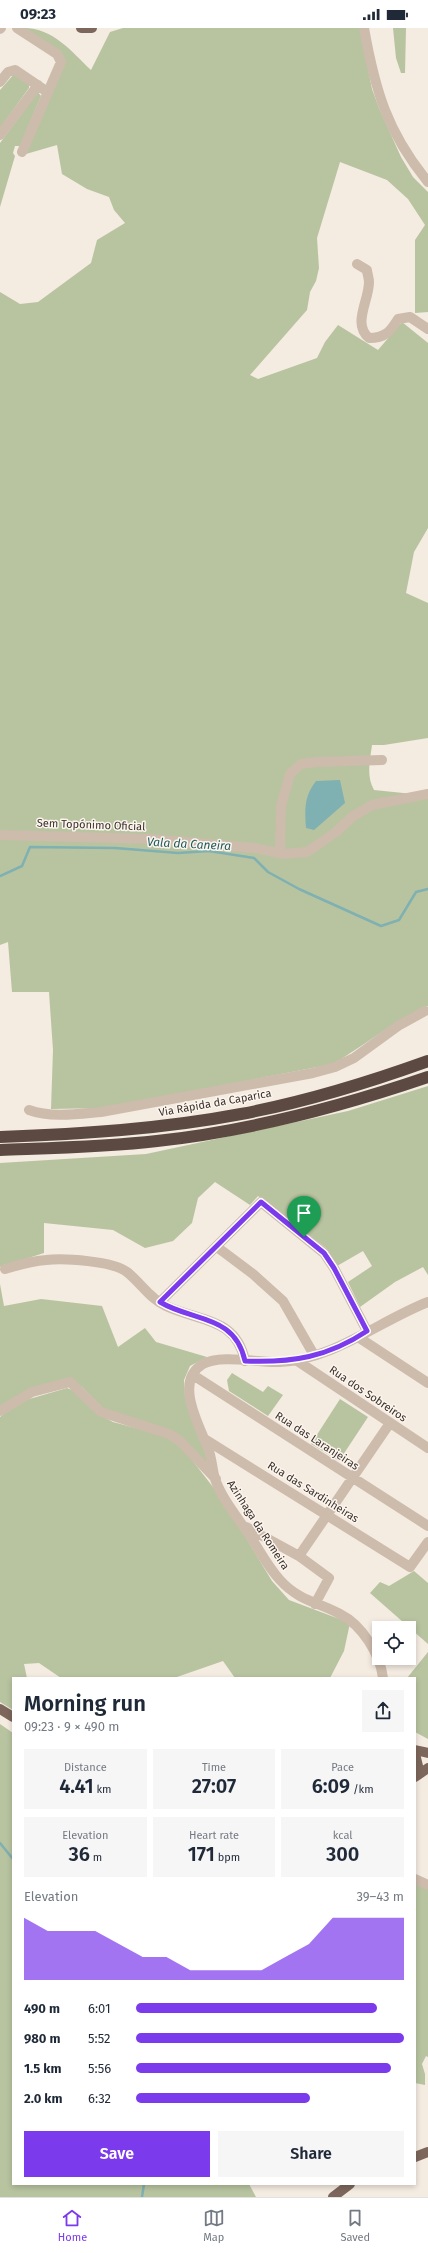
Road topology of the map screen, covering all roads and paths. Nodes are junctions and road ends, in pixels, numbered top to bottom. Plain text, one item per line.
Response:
1 (17, 28) edge
2 (81, 28) edge
3 (92, 28) edge
4 (364, 28) edge
5 (0, 82) edge
6 (38, 86) junction
7 (48, 93) junction
8 (0, 135) edge
9 (22, 152) dead end
10 (428, 182) edge
11 (357, 264) dead end
12 (428, 329) edge
13 (382, 760) dead end
14 (428, 794) edge
15 (0, 835) edge
16 (280, 853) junction
17 (427, 1013) edge
18 (428, 1061) edge
19 (428, 1077) edge
20 (29, 1110) dead end
21 (0, 1136) edge
22 (2, 1151) edge
23 (217, 1247) junction
24 (5, 1268) dead end
25 (160, 1302) junction
26 (428, 1302) edge
27 (367, 1331) junction
28 (358, 1337) junction
29 (314, 1355) junction
30 (296, 1360) junction
31 (245, 1361) junction
32 (193, 1375) junction
33 (428, 1383) edge
34 (0, 1410) edge
35 (390, 1422) junction
36 (203, 1438) junction
37 (428, 1448) edge
38 (352, 1478) junction
39 (216, 1479) junction
40 (327, 1515) junction
41 (243, 1526) junction
42 (428, 1526) edge
43 (428, 1542) edge
44 (299, 1556) junction
45 (315, 1604) junction
46 (383, 1677) edge
47 (0, 1709) edge
48 (0, 1715) edge
49 (12, 1717) edge
50 (12, 1722) edge
51 (416, 1750) edge
52 (428, 1753) edge
53 (416, 1758) edge
54 (428, 1768) edge
55 (416, 1773) edge
56 (416, 1775) edge
57 (416, 1879) edge
58 (428, 1885) edge
59 (428, 2152) edge
60 (416, 2157) edge
61 (347, 2185) edge
62 (334, 2197) edge

1 - 7 street
2 - 3 main road
4 - 10 street
5 - 6 street
6 - 7 street
6 - 8 street
7 - 9 street
11 - 12 street
13 - 16 street
14 - 16 street, Sem Topónimo Oficial
15 - 16 street, Sem Topónimo Oficial
17 - 20 street
18 - 21 highway, Via Rápida da Caparica
19 - 22 highway
23 - 25 street
23 - 27 street
23 - 29 street
24 - 25 street
25 - 31 street
26 - 27 street
27 - 28 street
28 - 29 street
28 - 33 street
29 - 30 street
30 - 31 street
30 - 35 street, Rua dos Sobreiros
31 - 32 street
32 - 36 street, Azinhaga da Romeira
32 - 38 street, Rua das Laranjeiras
34 - 39 street
35 - 37 street, Rua dos Sobreiros
35 - 38 street
36 - 39 street, Azinhaga da Romeira
36 - 40 street, Rua das Sardinheiras
38 - 40 street
38 - 42 street, Rua das Laranjeiras
39 - 41 street, Azinhaga da Romeira
40 - 43 street, Rua das Sardinheiras
40 - 44 street
41 - 44 street
41 - 45 street, Azinhaga da Romeira
44 - 45 street
45 - 46 street, Azinhaga da Romeira
47 - 49 main road
48 - 50 main road
51 - 52 main road
53 - 55 main road
54 - 56 main road
57 - 58 street
59 - 60 main road
61 - 62 main road

